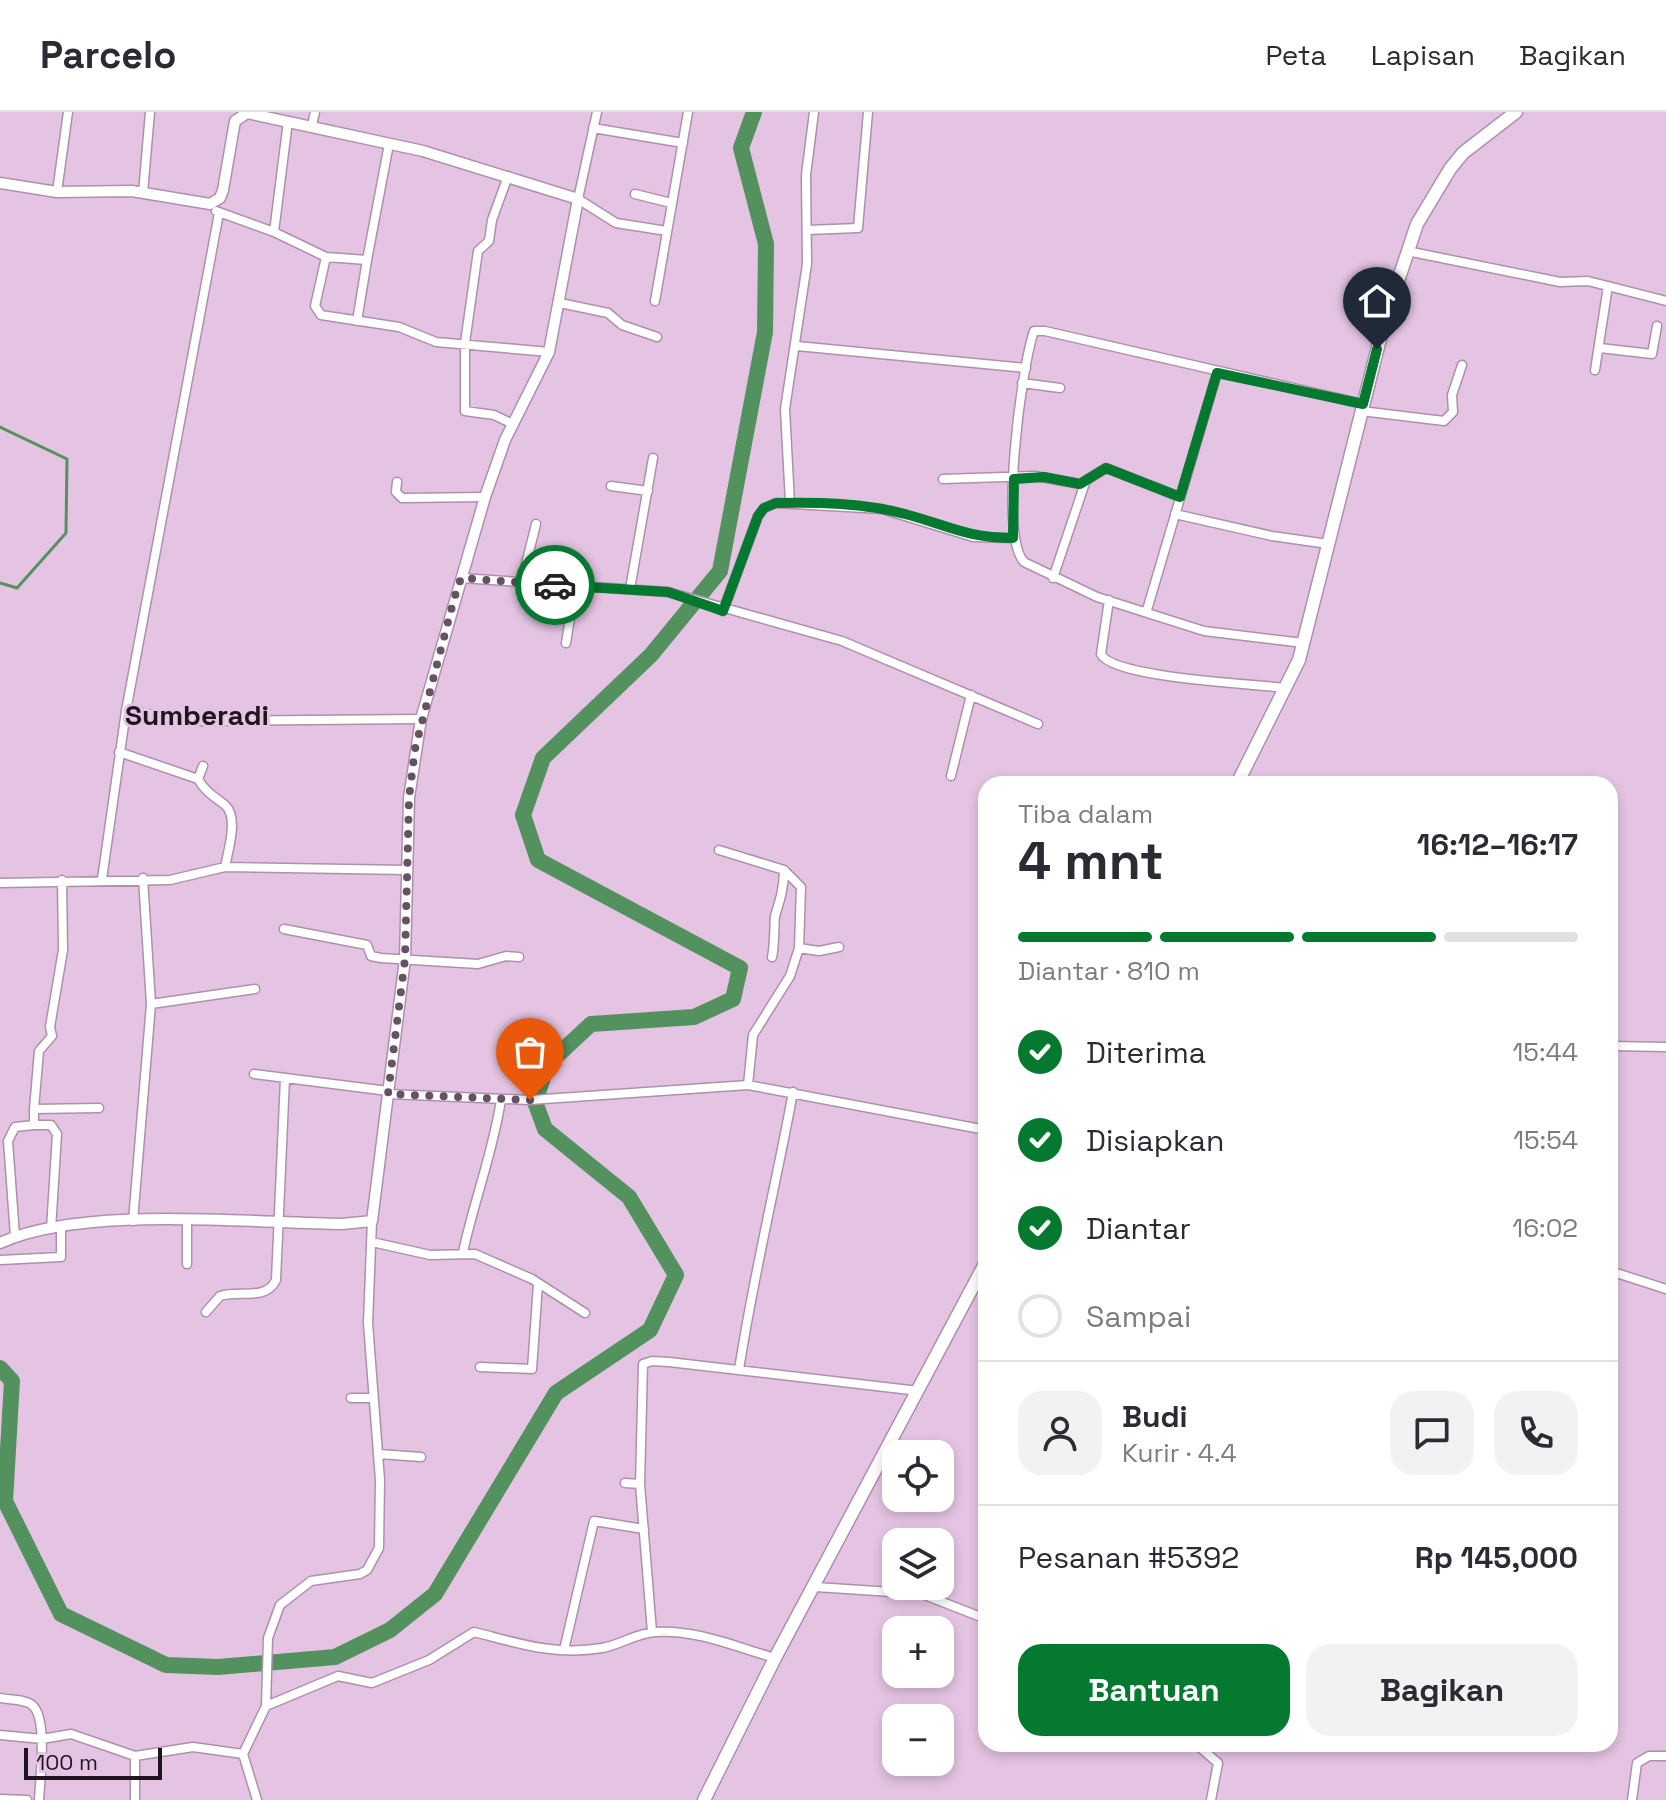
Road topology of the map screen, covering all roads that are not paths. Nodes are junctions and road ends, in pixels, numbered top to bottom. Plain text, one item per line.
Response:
1 (68, 112) edge
2 (150, 112) edge
3 (315, 112) edge
4 (597, 112) edge
5 (688, 112) edge
6 (814, 112) edge
7 (868, 112) edge
8 (1516, 112) edge
9 (237, 114) edge
10 (288, 121) junction
11 (312, 125) junction
12 (593, 128) junction
13 (683, 143) junction
14 (389, 144) junction
15 (508, 176) junction
16 (0, 183) edge
17 (57, 192) junction
18 (143, 193) junction
19 (635, 194) dead end
20 (578, 199) junction
21 (671, 203) junction
22 (210, 204) junction
23 (219, 213) junction
24 (807, 230) junction
25 (667, 231) junction
26 (274, 232) junction
27 (1407, 251) junction
28 (326, 257) junction
29 (367, 260) junction
30 (1608, 286) junction
31 (655, 301) dead end
32 (1666, 301) edge
33 (560, 303) junction
34 (357, 321) junction
35 (1657, 326) dead end
36 (657, 337) dead end
37 (465, 343) junction
38 (797, 346) junction
39 (1600, 348) junction
40 (549, 352) junction
41 (1462, 365) dead end
42 (1026, 368) junction
43 (1595, 370) dead end
44 (1217, 373) junction
45 (1022, 383) junction
46 (1060, 388) dead end
47 (1362, 407) junction
48 (513, 424) junction
49 (653, 458) dead end
50 (943, 479) dead end
51 (1014, 479) junction
52 (397, 482) dead end
53 (1085, 483) junction
54 (611, 486) dead end
55 (648, 491) junction
56 (485, 497) junction
57 (1180, 497) junction
58 (790, 503) junction
59 (1175, 514) junction
60 (536, 524) dead end
61 (1013, 538) junction
62 (1328, 544) junction
63 (461, 578) junction
64 (1053, 578) junction
65 (521, 584) junction
66 (575, 586) junction
67 (630, 589) junction
68 (1109, 600) junction
69 (720, 610) junction
70 (1147, 610) junction
71 (566, 643) dead end
72 (1303, 643) junction
73 (1286, 688) junction
74 (971, 695) junction
75 (126, 711) junction
76 (421, 719) junction
77 (1038, 724) dead end
78 (119, 752) junction
79 (203, 766) dead end
80 (951, 776) dead end
81 (1241, 776) edge
82 (198, 779) junction
83 (719, 850) dead end
84 (225, 867) junction
85 (407, 870) junction
86 (784, 870) junction
87 (143, 878) junction
88 (102, 879) junction
89 (62, 880) junction
90 (0, 883) edge
91 (284, 929) dead end
92 (839, 947) dead end
93 (799, 948) junction
94 (519, 957) dead end
95 (772, 957) dead end
96 (405, 959) junction
97 (255, 989) dead end
98 (151, 1004) junction
99 (1618, 1046) edge
100 (1666, 1047) edge
101 (254, 1074) dead end
102 (285, 1078) junction
103 (748, 1085) junction
104 (793, 1092) junction
105 (388, 1093) junction
106 (501, 1100) junction
107 (99, 1108) dead end
108 (34, 1109) junction
109 (34, 1125) junction
110 (978, 1128) edge
111 (133, 1221) junction
112 (187, 1221) junction
113 (277, 1221) junction
114 (372, 1221) junction
115 (56, 1228) junction
116 (15, 1236) junction
117 (372, 1242) junction
118 (0, 1243) edge
119 (463, 1252) junction
120 (0, 1260) edge
121 (187, 1264) dead end
122 (1618, 1274) edge
123 (978, 1277) edge
124 (538, 1284) junction
125 (1666, 1289) edge
126 (206, 1312) dead end
127 (585, 1313) dead end
128 (480, 1367) dead end
129 (739, 1370) junction
130 (919, 1391) junction
131 (351, 1398) dead end
132 (373, 1398) junction
133 (379, 1454) junction
134 (421, 1457) dead end
135 (625, 1483) dead end
136 (640, 1484) junction
137 (644, 1529) junction
138 (816, 1587) junction
139 (978, 1616) edge
140 (652, 1632) junction
141 (564, 1650) junction
142 (775, 1658) junction
143 (0, 1698) edge
144 (266, 1701) junction
145 (0, 1735) edge
146 (42, 1739) junction
147 (1205, 1752) edge
148 (243, 1754) junction
149 (135, 1756) junction
150 (1666, 1756) edge
151 (0, 1799) edge
152 (27, 1800) edge
153 (39, 1800) edge
154 (135, 1800) edge
155 (257, 1800) edge
156 (704, 1800) edge
157 (1211, 1800) edge
158 (1632, 1800) edge

1 - 17 street
2 - 18 street
3 - 11 street
4 - 12 street
5 - 13 street
6 - 24 street
7 - 24 street
8 - 27 main road
9 - 10 street
9 - 22 street
10 - 11 street
10 - 26 street
11 - 14 street
12 - 13 street
12 - 20 street
13 - 21 street
14 - 15 street
14 - 29 street
15 - 20 street
15 - 37 street
16 - 17 street
17 - 18 street
18 - 22 street
19 - 21 street
20 - 25 street
20 - 33 street
21 - 25 street
22 - 23 street
23 - 26 street
23 - 75 street
24 - 38 street
25 - 31 street
26 - 28 street
27 - 30 street
27 - 47 main road
28 - 29 street
28 - 34 street
29 - 34 street
30 - 32 street
30 - 39 street
33 - 36 street
33 - 40 street
34 - 37 street
35 - 39 street
37 - 40 street
37 - 48 street
38 - 42 street
38 - 58 street
39 - 43 street
40 - 48 street
41 - 47 street
42 - 44 street
42 - 45 street
44 - 47 street
44 - 57 street
45 - 46 street
45 - 51 street
47 - 62 main road
48 - 56 street
49 - 55 street
50 - 51 street
51 - 53 street
51 - 61 street
52 - 56 street
53 - 57 street
53 - 64 street
54 - 55 street
55 - 67 street
56 - 63 street
57 - 59 street
58 - 61 street
58 - 69 street
59 - 62 street
59 - 70 street
60 - 65 street
61 - 64 street
62 - 72 main road
63 - 65 street
63 - 76 street
64 - 68 street
65 - 66 street
66 - 67 street
66 - 71 street
67 - 69 street
68 - 70 street
68 - 73 street
69 - 74 street
70 - 72 street
72 - 73 main road
73 - 81 main road
74 - 77 street
74 - 80 street
75 - 76 street
75 - 78 street
76 - 85 street
78 - 82 street
78 - 88 street
79 - 82 street
82 - 84 street
83 - 86 street
84 - 85 street
84 - 87 street
85 - 96 street
86 - 93 street
86 - 95 street
87 - 88 street
87 - 98 street
88 - 89 street
89 - 90 street
89 - 108 street
91 - 96 street
92 - 93 street
93 - 103 street
94 - 96 street
96 - 105 street
97 - 98 street
98 - 111 street
99 - 100 street
101 - 102 street
102 - 105 street
102 - 113 street
103 - 104 street
103 - 106 street
104 - 110 street
104 - 129 street
105 - 106 street
105 - 114 street
106 - 119 street
107 - 108 street
108 - 109 street
109 - 115 street
109 - 116 street
111 - 112 street
111 - 115 street
112 - 113 street
112 - 121 street
113 - 114 street
113 - 126 street
114 - 117 street
115 - 116 street
115 - 120 street
116 - 118 street
117 - 119 street
117 - 132 street
119 - 124 street
122 - 125 street
123 - 130 main road
124 - 127 street
124 - 128 street
129 - 130 street
129 - 136 street
130 - 138 main road
131 - 132 street
132 - 133 street
133 - 134 street
133 - 144 street
135 - 136 street
136 - 137 street
137 - 140 street
137 - 141 street
138 - 139 street
138 - 142 main road
140 - 141 street
140 - 142 street
141 - 144 street
142 - 156 main road
143 - 146 street
144 - 148 street
145 - 146 street
146 - 149 street
146 - 153 street
147 - 157 street
148 - 149 street
148 - 155 street
149 - 154 street
150 - 158 street
151 - 152 street

